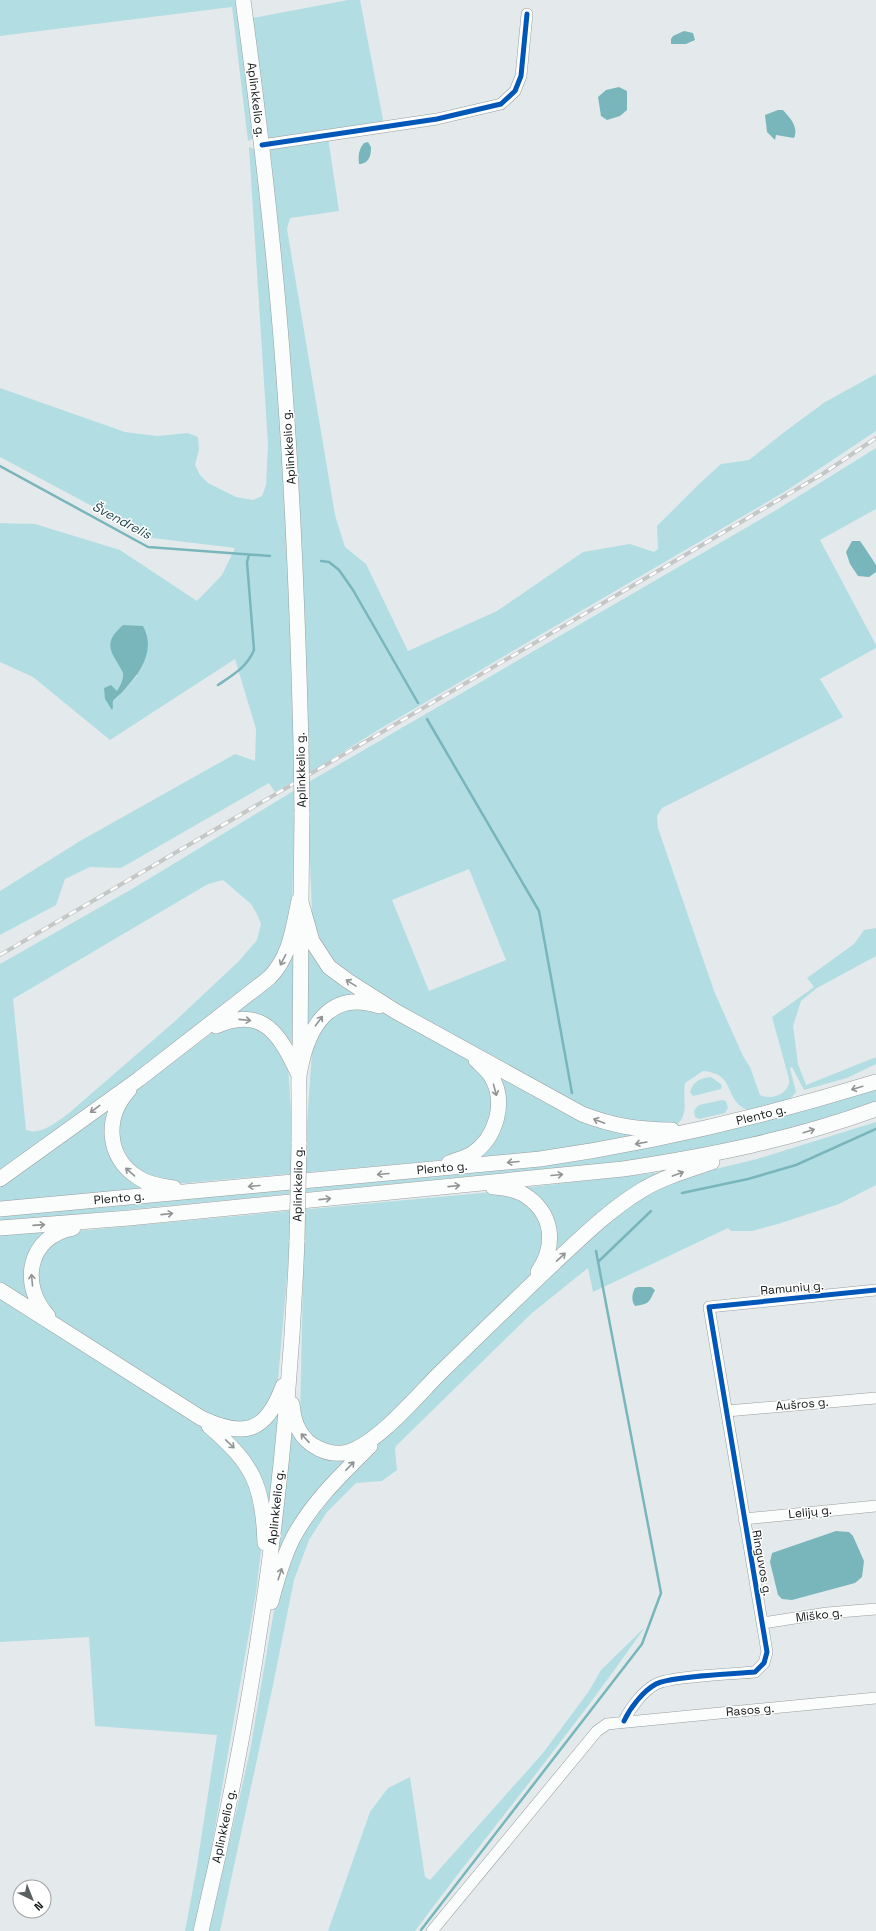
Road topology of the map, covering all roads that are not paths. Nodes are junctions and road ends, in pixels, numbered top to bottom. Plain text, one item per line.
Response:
1 (243, 0) edge
2 (527, 14) dead end
3 (262, 145) junction
4 (301, 899) junction
5 (396, 1011) junction
6 (195, 1036) junction
7 (464, 1049) junction
8 (300, 1073) junction
9 (139, 1079) junction
10 (876, 1082) edge
11 (876, 1109) edge
12 (748, 1119) junction
13 (771, 1142) junction
14 (436, 1169) junction
15 (0, 1179) edge
16 (476, 1184) junction
17 (193, 1191) junction
18 (0, 1209) edge
19 (129, 1218) junction
20 (0, 1228) edge
21 (0, 1290) edge
22 (876, 1290) edge
23 (709, 1307) joint
24 (502, 1312) junction
25 (57, 1325) junction
26 (290, 1368) junction
27 (289, 1383) junction
28 (876, 1398) edge
29 (727, 1411) junction
30 (201, 1418) junction
31 (387, 1425) junction
32 (876, 1506) edge
33 (744, 1519) junction
34 (266, 1581) junction
35 (876, 1609) edge
36 (763, 1623) junction
37 (257, 1652) junction
38 (876, 1698) edge
39 (624, 1721) junction
40 (201, 1931) edge
41 (432, 1931) edge

1 - 3 highway, Aplinkkelio g.
2 - 3 street
3 - 4 highway, Aplinkkelio g., bridge
5 -> 4 highway
4 -> 6 highway
4 - 8 highway, Aplinkkelio g.
5 - 7 highway
8 -> 5 highway
6 -> 8 highway
6 - 9 highway
12 -> 7 highway
7 -> 14 highway
8 - 26 highway, Aplinkkelio g., bridge
9 -> 15 highway
17 -> 9 highway
10 -> 12 highway, Plento g.
13 -> 11 highway, Plento g.
12 -> 14 highway, Plento g.
16 -> 13 highway, Plento g.
24 -> 13 highway
14 -> 17 highway, Plento g.
19 -> 16 highway, Plento g.
16 - 24 highway
17 - 18 highway, Plento g.
20 -> 19 highway, Plento g.
25 -> 19 highway
21 - 25 highway
22 - 23 street, Ramunių g.
23 - 29 street, Ringuvos g.
24 - 31 highway
25 - 30 highway
26 - 27 highway, Aplinkkelio g.
26 - 30 highway
31 -> 27 highway
27 - 34 highway, Aplinkkelio g.
28 - 29 street, Aušros g.
29 - 33 street, Ringuvos g.
30 -> 34 highway
37 -> 31 highway
32 - 33 street, Lelijų g.
33 - 36 street, Ringuvos g.
34 - 37 highway, Aplinkkelio g.
35 - 36 street, Miško g.
36 - 39 street, Ringuvos g.
37 - 40 highway, Aplinkkelio g.
38 - 39 street, Rasos g.
39 - 41 street, Rasos g.

